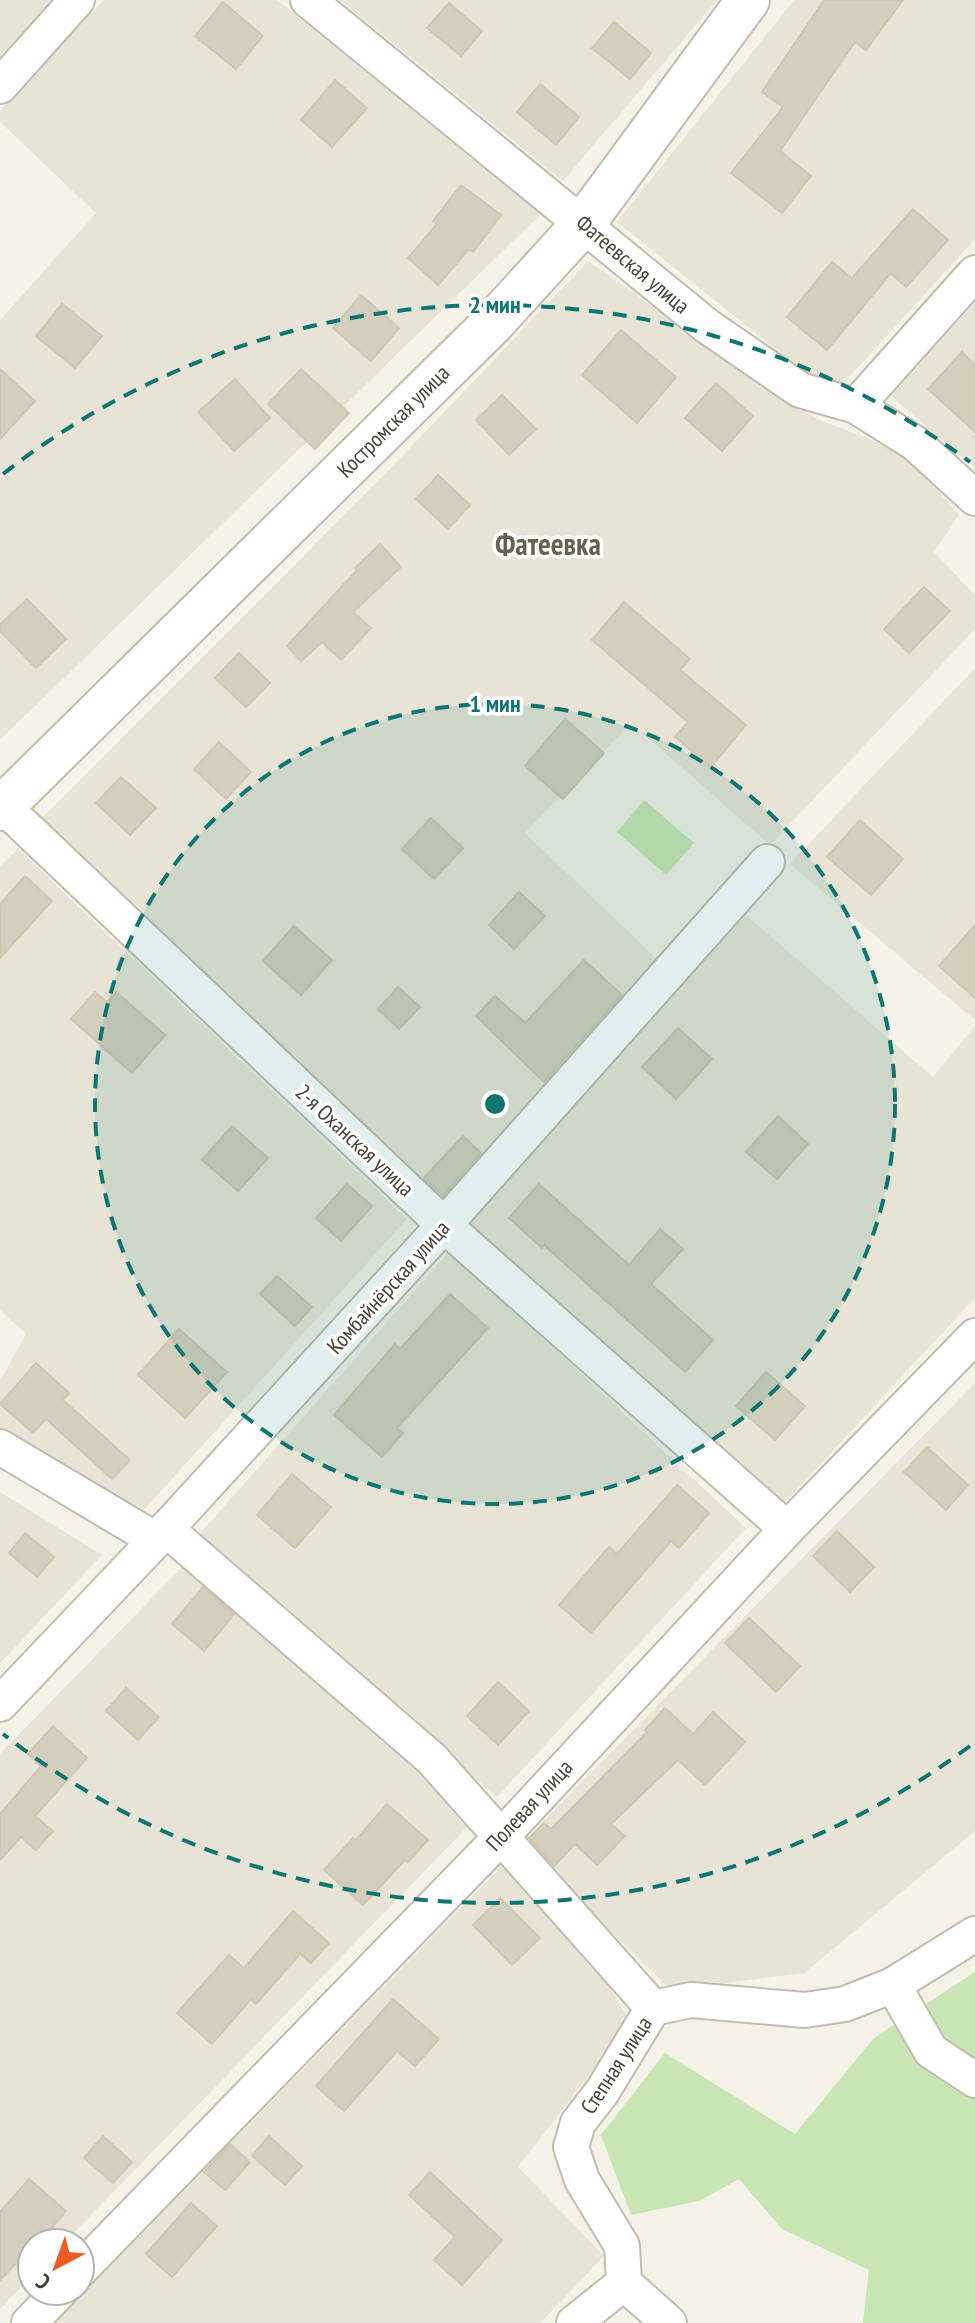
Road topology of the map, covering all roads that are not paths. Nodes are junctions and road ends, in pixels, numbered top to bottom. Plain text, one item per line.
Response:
1 (77, 0) edge
2 (308, 0) edge
3 (748, 0) edge
4 (0, 86) edge
5 (584, 223) junction
6 (975, 273) edge
7 (856, 406) junction
8 (975, 498) edge
9 (1, 808) edge
10 (767, 862) dead end
11 (444, 1225) junction
12 (975, 1336) edge
13 (0, 1447) edge
14 (787, 1529) junction
15 (161, 1534) junction
16 (0, 1704) edge
17 (500, 1838) junction
18 (975, 1934) edge
19 (893, 1985) junction
20 (653, 2008) junction
21 (975, 2080) edge
22 (96, 2254) edge
23 (624, 2283) junction
24 (44, 2307) edge
25 (29, 2323) edge
26 (574, 2323) edge
27 (669, 2323) edge

1 - 4 street
2 - 5 street, Фатеевская улица
3 - 5 street, Костромская улица
5 - 7 street, Фатеевская улица
5 - 9 street, Костромская улица
6 - 7 street
7 - 8 street, Фатеевская улица
9 - 11 street, 2-я Оханская улица
10 - 11 street, Комбайнёрская улица
11 - 14 street, 2-я Оханская улица
11 - 15 street, Комбайнёрская улица
12 - 14 street, Полевая улица
13 - 15 street
14 - 17 street, Полевая улица
15 - 16 street, Комбайнёрская улица
15 - 17 street
17 - 20 street
17 - 22 street, Полевая улица
18 - 19 street
19 - 20 street
19 - 21 street
20 - 23 street, Степная улица
23 - 26 street
23 - 27 street
24 - 25 street

